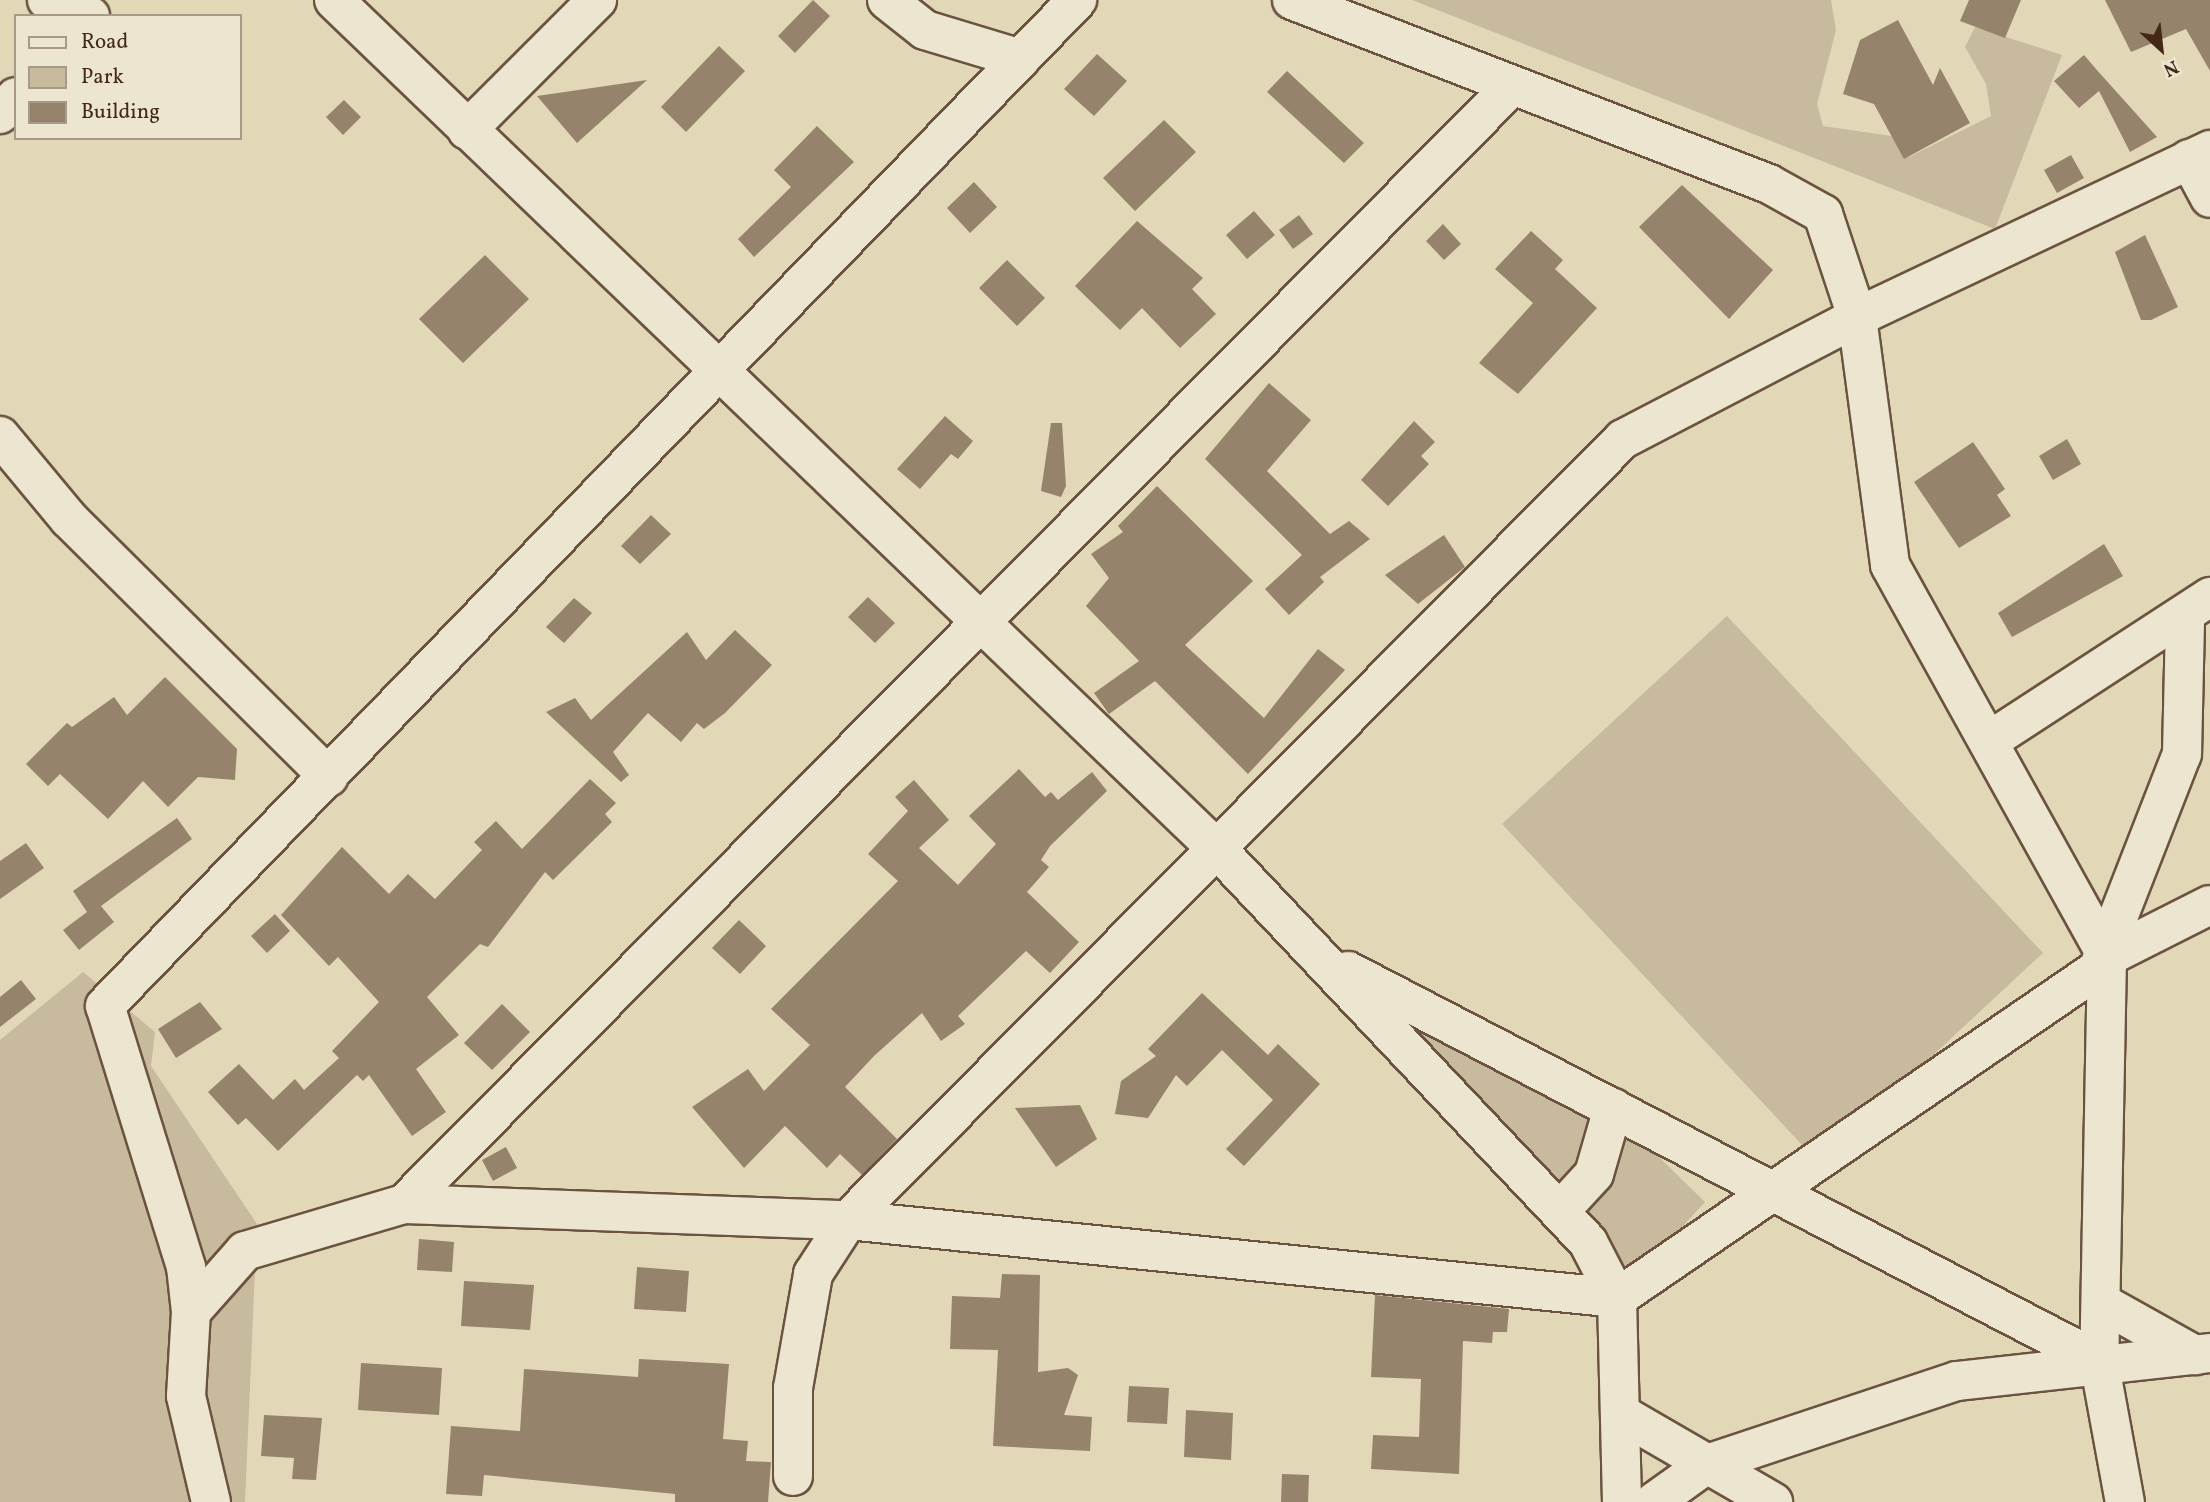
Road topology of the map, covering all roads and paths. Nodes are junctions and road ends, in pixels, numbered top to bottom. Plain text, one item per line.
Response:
1 (47, 0) edge
2 (105, 0) edge
3 (334, 0) edge
4 (597, 0) edge
5 (887, 0) edge
6 (1077, 0) edge
7 (1292, 0) edge
8 (86, 14) edge
9 (93, 14) edge
10 (1021, 59) junction
11 (1511, 88) junction
12 (14, 99) edge
13 (0, 114) edge
14 (467, 130) junction
15 (2200, 154) edge
16 (2210, 198) edge
17 (1857, 317) junction
18 (721, 375) junction
19 (0, 436) edge
20 (2198, 607) edge
21 (979, 622) junction
22 (1989, 741) junction
23 (329, 777) junction
24 (1217, 849) junction
25 (2210, 905) edge
26 (2107, 957) junction
27 (1324, 959) junction
28 (1613, 1108) junction
29 (1776, 1192) junction
30 (404, 1204) junction
31 (1560, 1211) junction
32 (848, 1220) junction
33 (1617, 1298) junction
34 (2102, 1303) junction
35 (191, 1312) junction
36 (2204, 1356) edge
37 (2099, 1360) junction
38 (1621, 1414) junction
39 (1707, 1464) junction
40 (793, 1476) dead end
41 (211, 1502) edge
42 (1622, 1502) edge
43 (1654, 1502) edge
44 (1773, 1502) edge
45 (2125, 1502) edge

1 - 8 street
2 - 9 street
3 - 14 street
4 - 14 street
5 - 10 street
6 - 10 street
7 - 11 street
10 - 18 street
11 - 17 street
11 - 21 street
12 - 13 street
14 - 18 street
15 - 16 street
15 - 17 street
17 - 22 street
17 - 24 street
18 - 21 street
18 - 23 street
19 - 23 street
20 - 22 street
20 - 26 street
21 - 24 street
21 - 30 street
22 - 26 street
23 - 35 street
24 - 27 street
24 - 32 street
25 - 26 street
26 - 29 street
26 - 34 street
27 - 28 street
27 - 31 street
28 - 29 street
28 - 31 street
29 - 33 street
29 - 37 street
30 - 32 street
30 - 35 street
31 - 33 street
32 - 33 street
32 - 40 street
33 - 38 street
34 - 36 street
34 - 37 street
35 - 41 street
36 - 37 street
37 - 39 street
37 - 45 street
38 - 39 street
38 - 42 street
39 - 43 street
39 - 44 street

